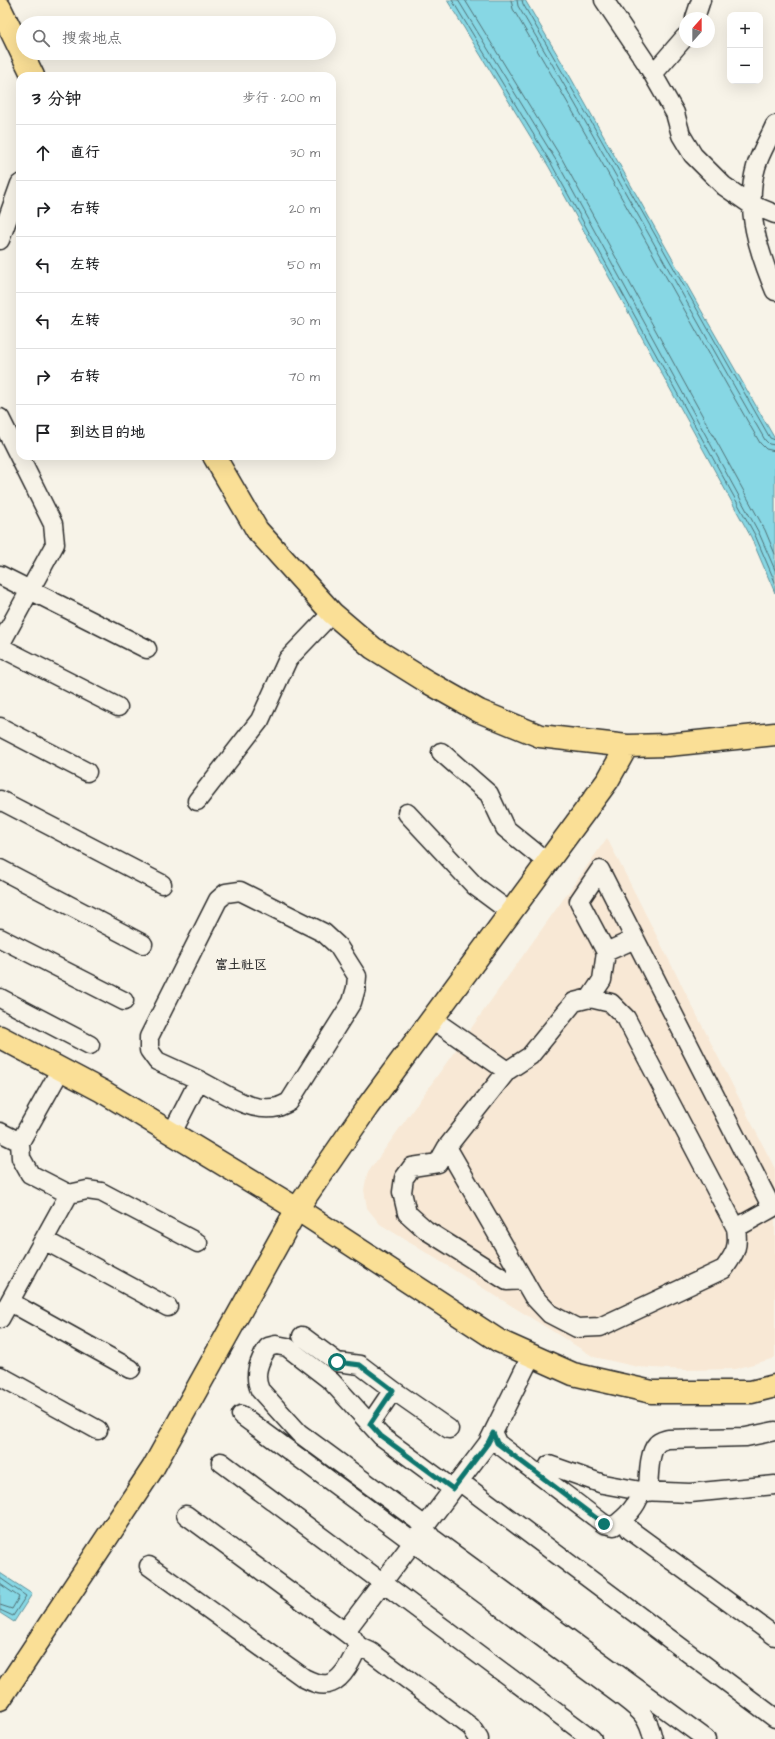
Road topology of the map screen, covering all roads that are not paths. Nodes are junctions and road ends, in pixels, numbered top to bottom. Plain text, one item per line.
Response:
1 (604, 0) edge
2 (0, 8) edge
3 (16, 41) edge
4 (679, 44) edge
5 (25, 60) edge
6 (31, 72) edge
7 (653, 74) junction
8 (775, 125) edge
9 (771, 144) edge
10 (16, 195) edge
11 (752, 205) junction
12 (775, 214) edge
13 (0, 240) edge
14 (775, 291) edge
15 (0, 418) edge
16 (16, 449) edge
17 (21, 460) edge
18 (216, 460) edge
19 (0, 575) edge
20 (30, 590) junction
21 (332, 613) junction
22 (0, 646) edge
23 (147, 649) dead end
24 (118, 707) dead end
25 (0, 727) edge
26 (775, 734) edge
27 (627, 746) junction
28 (441, 752) dead end
29 (87, 772) dead end
30 (0, 800) edge
31 (197, 800) dead end
32 (407, 813) dead end
33 (547, 862) junction
34 (0, 870) edge
35 (162, 884) dead end
36 (510, 912) junction
37 (0, 938) edge
38 (635, 939) junction
39 (143, 944) dead end
40 (606, 952) junction
41 (0, 998) edge
42 (590, 998) junction
43 (124, 1001) dead end
44 (432, 1019) junction
45 (0, 1037) edge
46 (90, 1045) dead end
47 (61, 1069) junction
48 (507, 1071) junction
49 (199, 1080) junction
50 (0, 1132) edge
51 (172, 1134) junction
52 (20, 1142) junction
53 (447, 1147) junction
54 (69, 1194) junction
55 (297, 1208) junction
56 (736, 1228) junction
57 (44, 1240) junction
58 (198, 1243) dead end
59 (524, 1280) junction
60 (8, 1294) edge
61 (168, 1307) dead end
62 (0, 1319) edge
63 (302, 1336) dead end
64 (531, 1356) junction
65 (131, 1369) dead end
66 (0, 1376) edge
67 (775, 1386) edge
68 (393, 1390) junction
69 (241, 1415) dead end
70 (370, 1424) junction
71 (98, 1430) dead end
72 (449, 1430) dead end
73 (775, 1431) edge
74 (493, 1433) junction
75 (221, 1462) dead end
76 (549, 1465) dead end
77 (456, 1485) junction
78 (775, 1485) edge
79 (644, 1491) junction
80 (186, 1515) dead end
81 (623, 1520) junction
82 (424, 1528) junction
83 (413, 1542) junction
84 (149, 1566) dead end
85 (382, 1583) junction
86 (345, 1632) junction
87 (775, 1636) edge
88 (358, 1646) junction
89 (0, 1698) edge
90 (775, 1718) edge
91 (479, 1739) edge
92 (592, 1739) edge
93 (653, 1739) edge
94 (706, 1739) edge

1 - 7 street
2 - 3 main road
4 - 7 street
5 - 6 main road
7 - 11 street
8 - 9 street
9 - 11 street
10 - 13 street
11 - 12 street
11 - 14 street
15 - 16 street
17 - 20 street
18 - 21 main road
19 - 20 street
20 - 22 street
20 - 23 street
21 - 27 main road
21 - 31 street
22 - 24 street
25 - 29 street
26 - 27 main road
27 - 33 main road
28 - 33 street
30 - 35 street
32 - 36 street
33 - 36 main road
34 - 39 street
36 - 44 main road
37 - 43 street
38 - 40 street
38 - 40 street
38 - 56 street
40 - 42 street
41 - 46 street
42 - 48 street
42 - 56 street
44 - 48 street
44 - 55 main road
45 - 47 main road
47 - 51 main road
47 - 52 street
48 - 53 street
49 - 49 street
49 - 51 street
50 - 52 street
51 - 55 main road
52 - 54 street
53 - 59 street
53 - 59 street
54 - 57 street
54 - 58 street
55 - 64 main road
55 - 89 main road
56 - 59 street
57 - 60 street
57 - 61 street
60 - 62 street
60 - 65 street
63 - 68 street
64 - 67 main road
64 - 74 street
66 - 71 street
68 - 70 street
68 - 72 street
69 - 83 street
70 - 77 street
70 - 82 street
73 - 79 street
74 - 77 street
74 - 81 street
75 - 85 street
76 - 79 street
77 - 82 street
77 - 90 street
78 - 79 street
79 - 81 street
80 - 86 street
81 - 87 street
82 - 83 street
82 - 94 street
83 - 85 street
83 - 93 street
84 - 88 street
85 - 86 street
85 - 92 street
86 - 88 street
88 - 91 street

